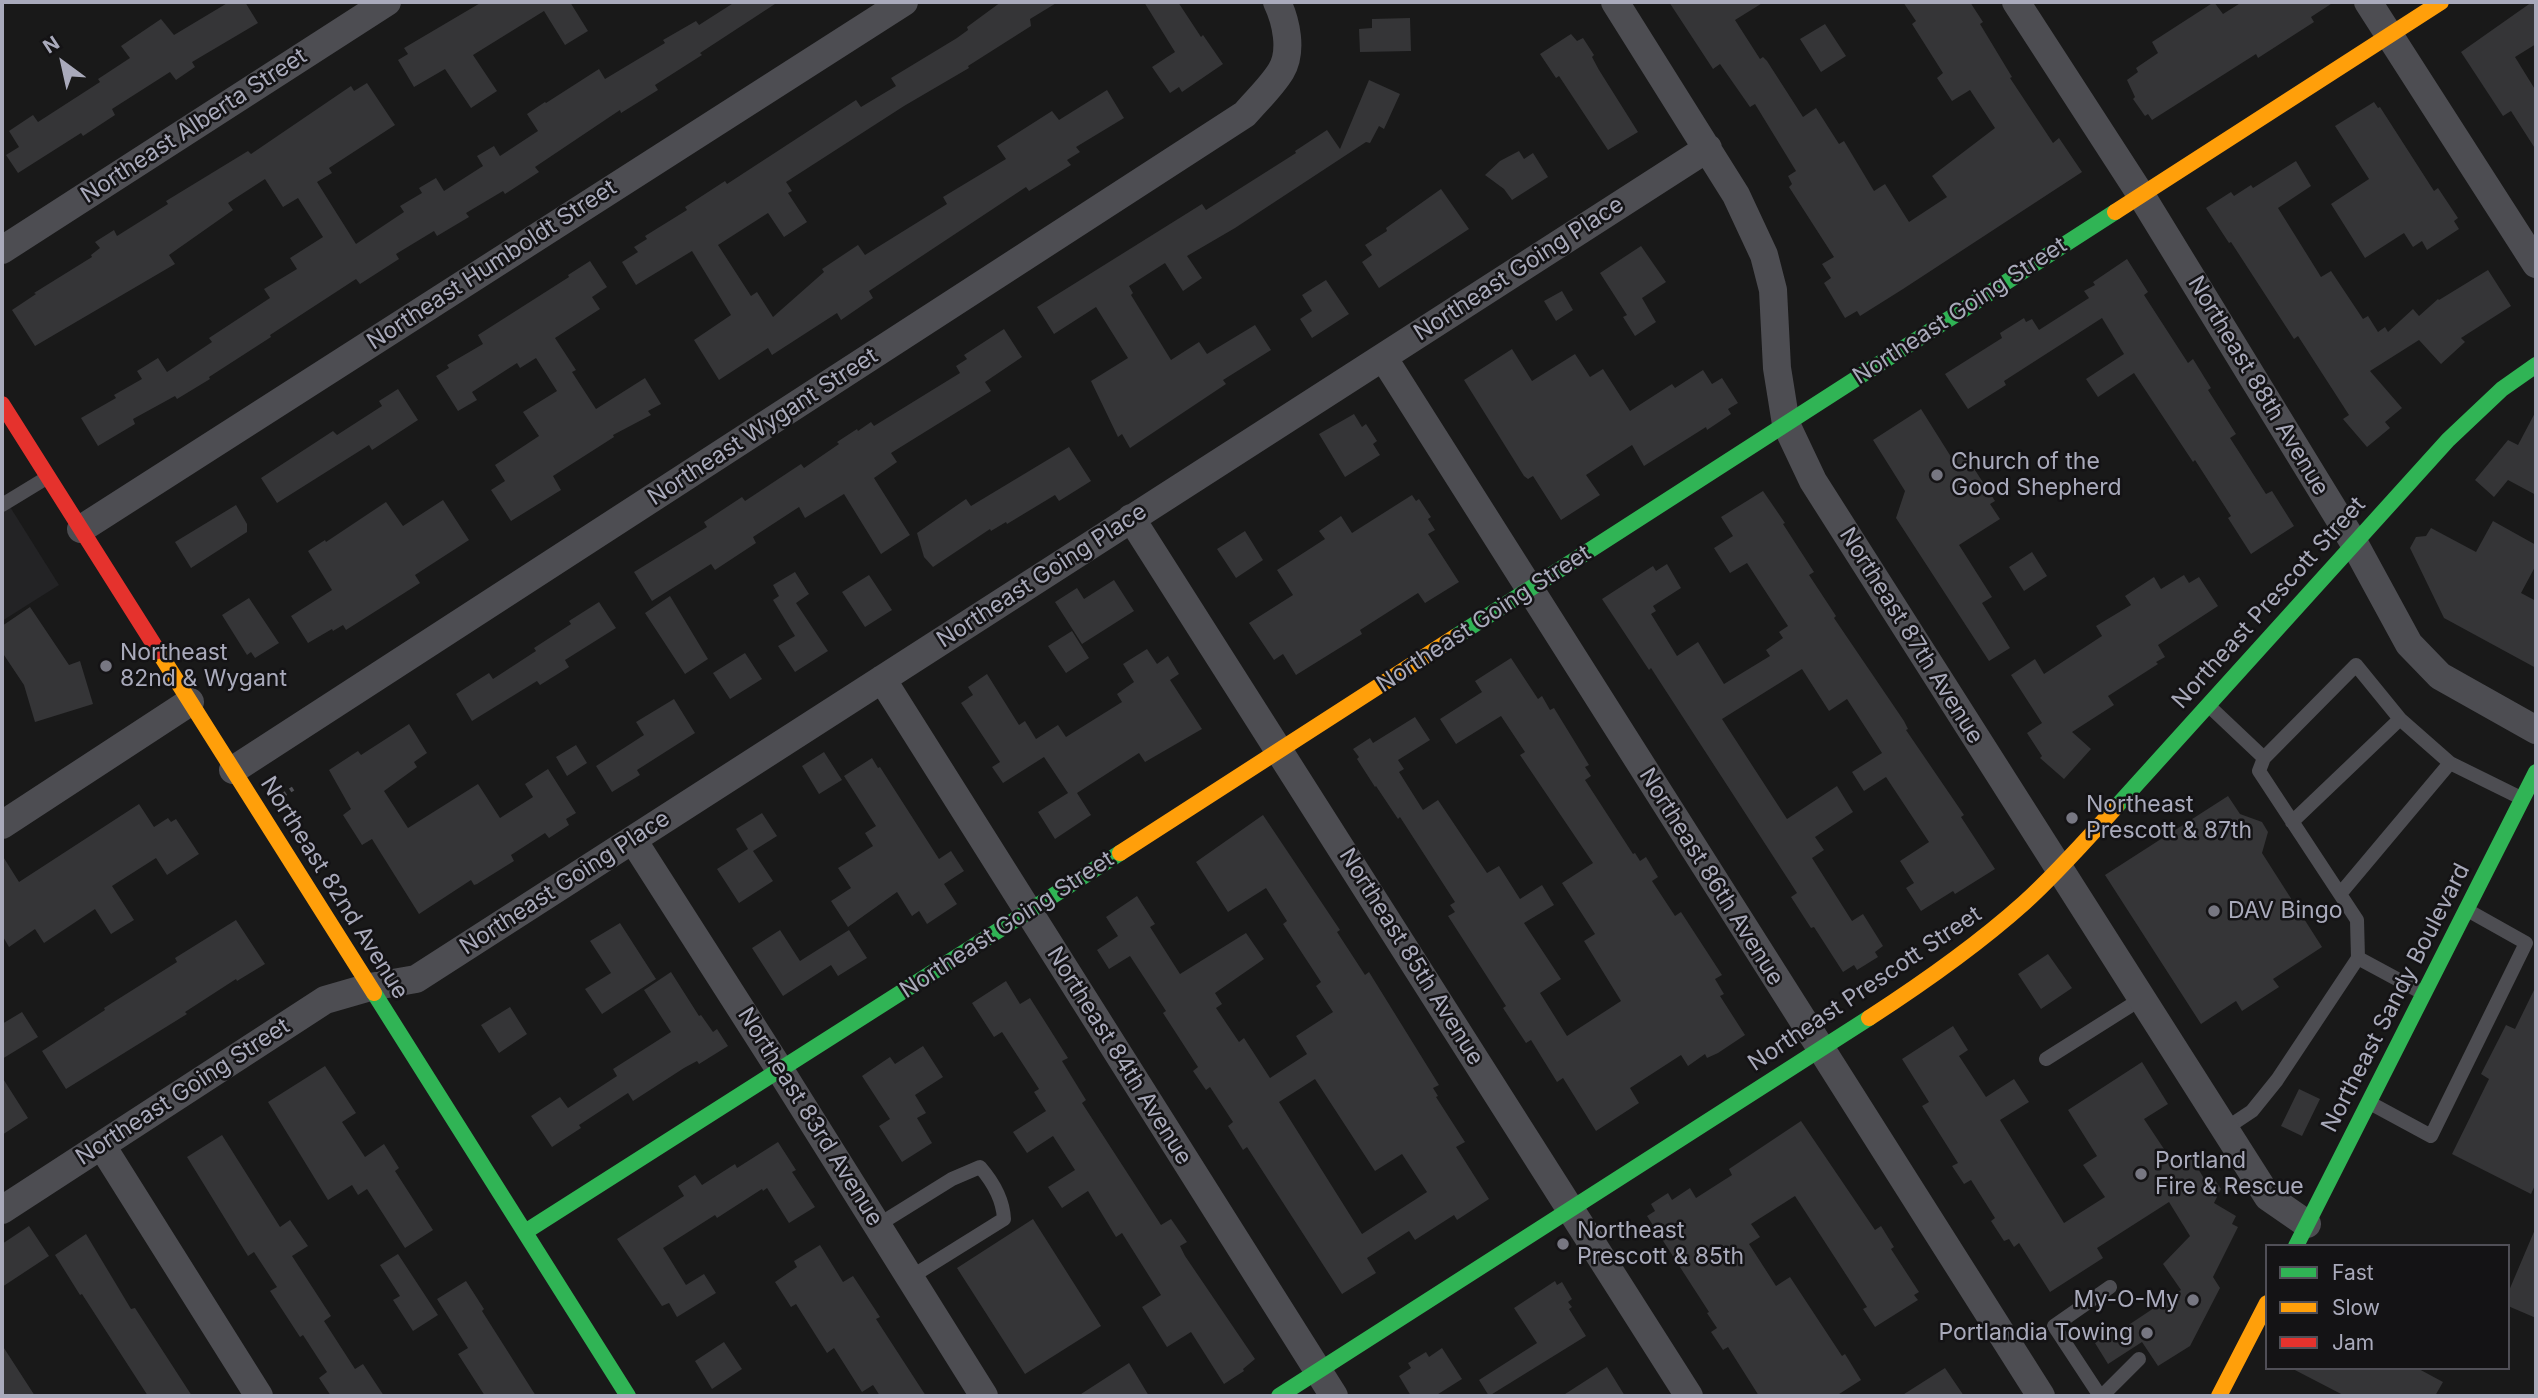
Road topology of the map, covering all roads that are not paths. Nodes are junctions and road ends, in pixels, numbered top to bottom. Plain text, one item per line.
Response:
1 (387, 2) edge
2 (904, 2) edge
3 (1277, 2) edge
4 (1615, 2) edge
5 (2016, 2) edge
6 (2368, 2) edge
7 (2441, 2) edge
8 (2389, 35) junction
9 (1707, 148) junction
10 (2141, 195) junction
11 (2, 250) edge
12 (2536, 264) edge
13 (1383, 357) junction
14 (2536, 365) edge
15 (2, 404) edge
16 (1786, 424) junction
17 (48, 477) junction
18 (2, 505) edge
19 (1131, 518) junction
20 (81, 529) junction
21 (2354, 543) junction
22 (1529, 590) junction
23 (882, 679) junction
24 (190, 702) junction
25 (2208, 705) junction
26 (2400, 719) junction
27 (2536, 730) edge
28 (1279, 751) junction
29 (2264, 758) junction
30 (2450, 763) junction
31 (233, 770) junction
32 (2536, 772) edge
33 (2522, 799) junction
34 (2292, 822) junction
35 (2, 825) edge
36 (633, 840) junction
37 (2059, 870) junction
38 (2340, 894) junction
39 (2466, 909) junction
40 (1028, 912) junction
41 (2358, 958) junction
42 (370, 987) junction
43 (2424, 994) junction
44 (2141, 999) junction
45 (1820, 1048) junction
46 (2046, 1059) dead end
47 (780, 1070) junction
48 (2369, 1102) junction
49 (2225, 1129) junction
50 (102, 1146) junction
51 (1571, 1209) junction
52 (2, 1210) edge
53 (878, 1225) junction
54 (525, 1232) junction
55 (2301, 1235) edge
56 (911, 1277) junction
57 (2110, 1287) dead end
58 (2265, 1307) edge
59 (2139, 1359) dead end
60 (1318, 1371) junction
61 (259, 1396) edge
62 (628, 1396) edge
63 (984, 1396) edge
64 (1279, 1396) edge
65 (1334, 1396) edge
66 (1689, 1396) edge
67 (2041, 1396) edge
68 (2101, 1396) edge
69 (2219, 1396) edge

1 - 11 street, Northeast Alberta Street
2 - 20 street, Northeast Humboldt Street
3 - 31 street, Northeast Wygant Street
4 - 9 street, Northeast 87th Avenue
5 - 10 street, Northeast 88th Avenue
6 - 8 street
7 - 8 street, Northeast Going Street
8 - 10 street, Northeast Going Street
8 - 12 street
9 - 13 street, Northeast Going Place
9 - 16 street, Northeast 87th Avenue
10 - 16 street, Northeast Going Street
10 - 21 street, Northeast 88th Avenue
13 - 19 street, Northeast Going Place
13 - 22 street, Northeast 86th Avenue
14 - 21 street, Northeast Prescott Street
15 - 17 street, Northeast 82nd Avenue
16 - 22 street, Northeast Going Street
16 - 37 street, Northeast 87th Avenue
17 - 18 lane
17 - 20 street, Northeast 82nd Avenue
19 - 23 street, Northeast Going Place
19 - 28 street, Northeast 85th Avenue
20 - 24 street, Northeast 82nd Avenue
21 - 25 street, Northeast Prescott Street
21 - 27 street, Northeast 88th Avenue
22 - 28 street, Northeast Going Street
22 - 45 street, Northeast 86th Avenue
23 - 36 street, Northeast Going Place
23 - 40 street, Northeast 84th Avenue
24 - 31 street, Northeast 82nd Avenue
24 - 35 street
25 - 29 lane
25 - 37 street, Northeast Prescott Street
26 - 29 lane
26 - 30 lane
26 - 34 lane
28 - 40 street, Northeast Going Street
28 - 51 street, Northeast 85th Avenue
29 - 34 lane
30 - 33 lane
30 - 38 lane
31 - 42 street, Northeast 82nd Avenue
32 - 33 street, Northeast Sandy Boulevard
33 - 39 street, Northeast Sandy Boulevard
34 - 38 lane
36 - 42 street, Northeast Going Place
36 - 47 street, Northeast 83rd Avenue
37 - 44 street, Northeast 87th Avenue
37 - 45 street, Northeast Prescott Street
38 - 41 lane
39 - 43 street, Northeast Sandy Boulevard
39 - 48 lane
40 - 47 street, Northeast Going Street
40 - 60 street, Northeast 84th Avenue
41 - 43 lane
41 - 49 lane
42 - 50 street, Northeast Going Street
42 - 54 street, Northeast 82nd Avenue
43 - 48 street, Northeast Sandy Boulevard
44 - 46 lane
44 - 49 street, Northeast 87th Avenue
45 - 51 street, Northeast Prescott Street
45 - 67 street, Northeast 86th Avenue
47 - 53 street, Northeast 83rd Avenue
47 - 54 street, Northeast Going Street
48 - 55 street, Northeast Sandy Boulevard
49 - 55 street, Northeast 87th Avenue
50 - 52 street, Northeast Going Street
50 - 61 street
51 - 60 street, Northeast Prescott Street
51 - 66 street, Northeast 85th Avenue
53 - 56 street, Northeast 83rd Avenue
53 - 56 lane
54 - 62 street, Northeast 82nd Avenue
56 - 63 street, Northeast 83rd Avenue
57 - 68 lane
58 - 69 street
59 - 68 lane
60 - 64 street, Northeast Prescott Street
60 - 65 street, Northeast 84th Avenue

